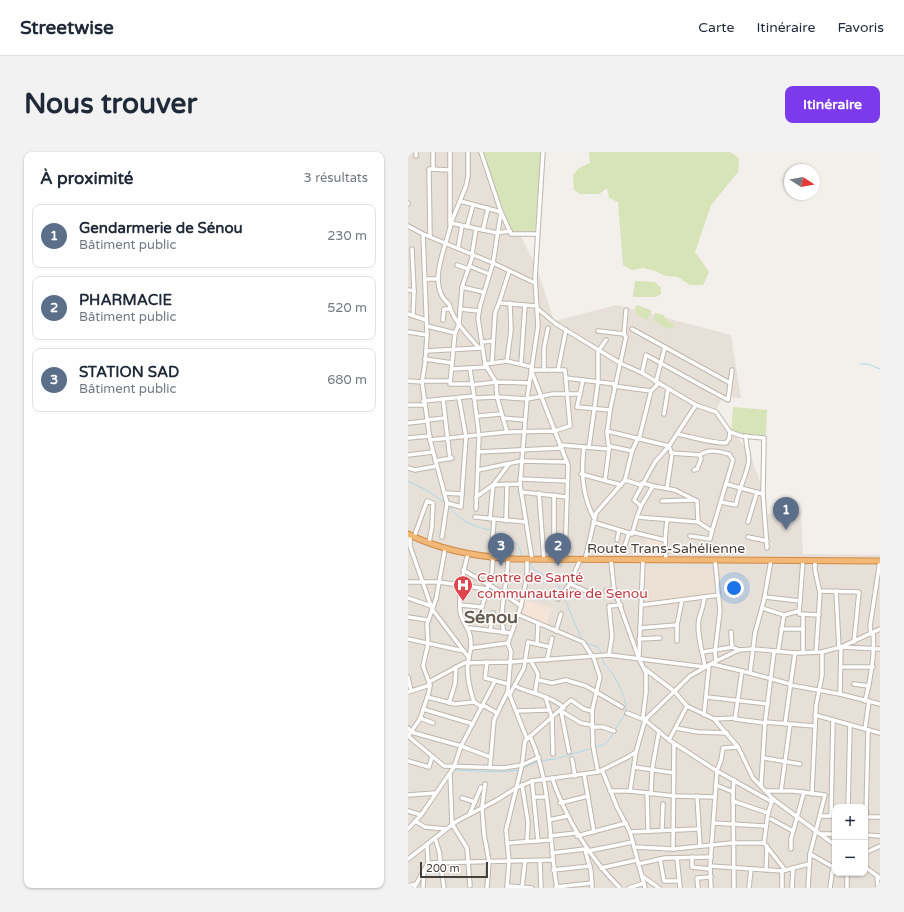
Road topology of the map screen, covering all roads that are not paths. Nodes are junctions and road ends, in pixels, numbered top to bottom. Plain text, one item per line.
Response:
1 (433, 152) edge
2 (450, 152) edge
3 (468, 152) edge
4 (481, 152) edge
5 (543, 152) edge
6 (433, 170) junction
7 (450, 170) junction
8 (460, 201) junction
9 (474, 205) junction
10 (488, 208) junction
11 (501, 212) junction
12 (452, 224) junction
13 (408, 226) edge
14 (464, 226) junction
15 (450, 228) junction
16 (476, 229) junction
17 (483, 230) junction
18 (510, 231) junction
19 (498, 233) junction
20 (423, 234) junction
21 (536, 234) junction
22 (430, 237) junction
23 (446, 244) junction
24 (458, 248) junction
25 (412, 249) dead end
26 (473, 255) junction
27 (493, 263) junction
28 (457, 265) dead end
29 (469, 268) junction
30 (508, 272) junction
31 (489, 274) junction
32 (425, 279) junction
33 (437, 279) junction
34 (535, 284) junction
35 (462, 286) junction
36 (408, 290) edge
37 (414, 291) junction
38 (483, 292) junction
39 (499, 302) junction
40 (510, 303) junction
41 (525, 305) junction
42 (537, 307) junction
43 (450, 308) junction
44 (460, 309) junction
45 (626, 310) dead end
46 (479, 311) junction
47 (408, 314) edge
48 (413, 316) junction
49 (426, 320) junction
50 (443, 320) dead end
51 (459, 324) junction
52 (426, 326) junction
53 (548, 328) dead end
54 (632, 329) dead end
55 (566, 330) junction
56 (598, 331) dead end
57 (408, 332) edge
58 (455, 333) junction
59 (624, 334) junction
60 (427, 335) junction
61 (408, 336) edge
62 (606, 340) dead end
63 (493, 341) junction
64 (482, 342) junction
65 (665, 347) junction
66 (481, 348) junction
67 (454, 350) junction
68 (598, 350) junction
69 (426, 351) junction
70 (426, 359) junction
71 (507, 361) junction
72 (452, 363) junction
73 (492, 363) junction
74 (661, 363) junction
75 (521, 364) junction
76 (620, 364) junction
77 (486, 365) junction
78 (532, 368) junction
79 (452, 369) junction
80 (470, 369) junction
81 (544, 370) junction
82 (558, 370) junction
83 (732, 370) dead end
84 (642, 373) junction
85 (566, 378) junction
86 (583, 380) junction
87 (422, 381) junction
88 (450, 381) junction
89 (408, 382) edge
90 (496, 382) junction
91 (598, 382) junction
92 (658, 382) junction
93 (529, 383) junction
94 (730, 383) junction
95 (472, 384) junction
96 (615, 385) junction
97 (668, 389) junction
98 (651, 391) junction
99 (567, 394) junction
100 (580, 394) junction
101 (474, 397) junction
102 (497, 397) junction
103 (540, 397) junction
104 (459, 398) junction
105 (443, 399) junction
106 (527, 399) junction
107 (424, 403) junction
108 (408, 405) edge
109 (696, 405) junction
110 (594, 408) junction
111 (610, 410) junction
112 (501, 414) junction
113 (664, 414) dead end
114 (478, 416) junction
115 (445, 418) junction
116 (503, 418) junction
117 (525, 420) junction
118 (427, 421) junction
119 (408, 423) edge
120 (554, 431) junction
121 (607, 431) junction
122 (507, 432) junction
123 (524, 432) junction
124 (730, 432) junction
125 (677, 434) junction
126 (479, 436) junction
127 (746, 436) junction
128 (466, 437) junction
129 (408, 438) edge
130 (430, 438) junction
131 (446, 439) junction
132 (638, 439) junction
133 (561, 446) junction
134 (668, 446) junction
135 (584, 447) junction
136 (589, 447) junction
137 (609, 448) junction
138 (522, 449) junction
139 (632, 451) junction
140 (433, 452) junction
141 (478, 452) junction
142 (671, 453) junction
143 (408, 455) edge
144 (700, 455) junction
145 (435, 461) junction
146 (521, 461) junction
147 (567, 462) junction
148 (509, 464) junction
149 (437, 466) junction
150 (408, 468) edge
151 (478, 470) junction
152 (694, 470) dead end
153 (581, 474) junction
154 (520, 479) junction
155 (605, 480) junction
156 (625, 480) junction
157 (567, 481) junction
158 (507, 484) junction
159 (520, 484) junction
160 (641, 484) junction
161 (726, 484) junction
162 (493, 485) junction
163 (621, 485) junction
164 (653, 486) junction
165 (667, 488) junction
166 (739, 488) junction
167 (521, 492) junction
168 (757, 492) junction
169 (444, 493) junction
170 (539, 493) junction
171 (462, 494) junction
172 (762, 494) junction
173 (554, 495) junction
174 (476, 497) junction
175 (567, 497) junction
176 (695, 500) junction
177 (662, 501) dead end
178 (721, 502) junction
179 (447, 503) junction
180 (641, 506) junction
181 (476, 509) dead end
182 (475, 517) dead end
183 (637, 517) junction
184 (492, 519) junction
185 (667, 519) junction
186 (593, 520) junction
187 (506, 521) junction
188 (526, 522) junction
189 (698, 522) junction
190 (748, 522) dead end
191 (620, 530) junction
192 (712, 531) junction
193 (631, 533) junction
194 (410, 535) edge
195 (690, 536) dead end
196 (442, 537) dead end
197 (748, 537) dead end
198 (617, 540) dead end
199 (665, 540) junction
200 (767, 541) junction
201 (429, 543) junction
202 (625, 545) dead end
203 (445, 548) junction
204 (767, 548) dead end
205 (468, 554) junction
206 (492, 558) junction
207 (508, 559) junction
208 (529, 559) junction
209 (544, 560) junction
210 (554, 560) junction
211 (565, 560) junction
212 (582, 560) junction
213 (611, 560) junction
214 (643, 560) junction
215 (666, 560) junction
216 (715, 560) junction
217 (771, 560) junction
218 (803, 560) junction
219 (815, 560) junction
220 (880, 561) edge
221 (463, 570) junction
222 (408, 582) edge
223 (422, 582) junction
224 (439, 582) junction
225 (488, 584) junction
226 (570, 584) junction
227 (462, 586) junction
228 (487, 589) junction
229 (614, 589) junction
230 (586, 591) dead end
231 (606, 591) dead end
232 (820, 591) junction
233 (836, 591) junction
234 (503, 593) junction
235 (719, 595) junction
236 (765, 596) junction
237 (704, 597) junction
238 (408, 598) edge
239 (558, 598) dead end
240 (682, 600) junction
241 (800, 601) junction
242 (460, 605) junction
243 (621, 605) junction
244 (642, 605) junction
245 (521, 606) junction
246 (431, 608) junction
247 (762, 608) junction
248 (799, 611) junction
249 (492, 613) dead end
250 (518, 614) junction
251 (561, 614) dead end
252 (803, 614) junction
253 (784, 615) junction
254 (818, 616) junction
255 (408, 617) edge
256 (428, 620) junction
257 (538, 623) junction
258 (677, 625) junction
259 (469, 628) junction
260 (640, 628) junction
261 (781, 629) junction
262 (803, 629) junction
263 (880, 629) edge
264 (490, 631) junction
265 (556, 631) junction
266 (731, 632) dead end
267 (504, 633) junction
268 (511, 633) junction
269 (872, 634) junction
270 (552, 638) dead end
271 (660, 638) dead end
272 (408, 639) edge
273 (639, 639) junction
274 (677, 641) dead end
275 (854, 642) junction
276 (508, 643) junction
277 (428, 644) junction
278 (537, 644) junction
279 (550, 647) junction
280 (732, 647) junction
281 (471, 648) junction
282 (840, 648) junction
283 (753, 649) junction
284 (875, 649) junction
285 (880, 649) edge
286 (715, 650) junction
287 (740, 650) junction
288 (464, 651) junction
289 (703, 652) junction
290 (776, 652) junction
291 (816, 652) junction
292 (822, 652) junction
293 (795, 653) junction
294 (803, 653) junction
295 (609, 654) junction
296 (592, 656) junction
297 (469, 658) junction
298 (639, 659) junction
299 (547, 660) junction
300 (525, 661) junction
301 (531, 661) junction
302 (487, 662) junction
303 (510, 662) junction
304 (468, 663) junction
305 (710, 664) junction
306 (456, 667) junction
307 (842, 667) junction
308 (873, 667) junction
309 (645, 669) junction
310 (742, 671) junction
311 (750, 673) junction
312 (408, 677) edge
313 (772, 679) junction
314 (538, 680) junction
315 (496, 681) junction
316 (430, 683) junction
317 (508, 684) junction
318 (790, 684) junction
319 (854, 684) dead end
320 (515, 686) junction
321 (868, 686) junction
322 (674, 691) junction
323 (818, 691) junction
324 (410, 692) edge
325 (509, 692) junction
326 (596, 692) junction
327 (535, 693) junction
328 (840, 694) junction
329 (427, 697) junction
330 (707, 697) junction
331 (546, 699) junction
332 (738, 700) junction
333 (867, 701) junction
334 (474, 702) junction
335 (449, 703) junction
336 (768, 704) junction
337 (880, 704) edge
338 (482, 706) junction
339 (687, 706) junction
340 (622, 707) dead end
341 (564, 708) junction
342 (423, 709) junction
343 (549, 710) junction
344 (517, 711) junction
345 (560, 711) junction
346 (592, 711) junction
347 (497, 713) junction
348 (627, 713) dead end
349 (704, 715) junction
350 (815, 715) junction
351 (420, 718) junction
352 (552, 718) junction
353 (736, 718) junction
354 (714, 719) junction
355 (645, 720) junction
356 (833, 720) junction
357 (765, 722) junction
358 (432, 723) dead end
359 (473, 724) junction
360 (785, 724) junction
361 (790, 725) junction
362 (850, 725) junction
363 (592, 726) junction
364 (815, 726) junction
365 (408, 728) edge
366 (676, 728) junction
367 (866, 730) junction
368 (614, 731) dead end
369 (659, 731) junction
370 (411, 732) junction
371 (727, 733) junction
372 (880, 734) edge
373 (529, 737) junction
374 (670, 740) junction
375 (674, 743) junction
376 (461, 746) junction
377 (738, 748) junction
378 (569, 752) dead end
379 (636, 752) junction
380 (553, 754) dead end
381 (432, 757) junction
382 (539, 757) junction
383 (490, 758) junction
384 (764, 758) junction
385 (572, 760) dead end
386 (408, 761) edge
387 (785, 762) junction
388 (800, 764) dead end
389 (522, 765) junction
390 (454, 767) junction
391 (490, 767) junction
392 (634, 767) junction
393 (652, 770) junction
394 (600, 771) junction
395 (717, 771) junction
396 (450, 773) junction
397 (674, 773) junction
398 (584, 774) junction
399 (575, 776) junction
400 (552, 778) junction
401 (545, 779) junction
402 (734, 780) junction
403 (532, 781) junction
404 (485, 784) dead end
405 (716, 784) junction
406 (522, 785) junction
407 (481, 786) dead end
408 (761, 786) junction
409 (516, 788) junction
410 (610, 791) junction
411 (630, 791) junction
412 (766, 791) junction
413 (780, 791) junction
414 (733, 792) junction
415 (804, 792) junction
416 (436, 793) junction
417 (649, 794) junction
418 (812, 794) junction
419 (408, 795) edge
420 (588, 796) junction
421 (674, 796) junction
422 (696, 796) junction
423 (534, 797) junction
424 (546, 797) junction
425 (715, 797) junction
426 (462, 798) dead end
427 (733, 801) junction
428 (772, 801) junction
429 (475, 802) junction
430 (560, 803) junction
431 (663, 804) dead end
432 (833, 804) edge
433 (848, 804) edge
434 (866, 804) edge
435 (482, 807) junction
436 (408, 811) edge
437 (768, 813) junction
438 (470, 814) junction
439 (421, 815) junction
440 (567, 816) junction
441 (821, 816) junction
442 (832, 816) edge
443 (798, 817) junction
444 (868, 817) edge
445 (880, 817) edge
446 (771, 819) dead end
447 (549, 820) junction
448 (416, 821) junction
449 (626, 823) junction
450 (714, 823) junction
451 (452, 824) junction
452 (733, 825) junction
453 (766, 826) junction
454 (408, 829) edge
455 (446, 829) junction
456 (699, 829) junction
457 (648, 830) junction
458 (662, 830) junction
459 (673, 831) junction
460 (793, 831) junction
461 (594, 832) junction
462 (630, 832) junction
463 (818, 832) junction
464 (576, 834) junction
465 (832, 834) edge
466 (868, 835) edge
467 (880, 836) edge
468 (435, 838) junction
469 (550, 838) junction
470 (538, 841) junction
471 (527, 842) junction
472 (633, 842) junction
473 (507, 843) junction
474 (832, 843) edge
475 (427, 844) junction
476 (732, 844) junction
477 (712, 845) junction
478 (766, 845) junction
479 (700, 846) junction
480 (880, 846) edge
481 (634, 848) junction
482 (673, 849) junction
483 (791, 849) dead end
484 (586, 850) junction
485 (868, 852) edge
486 (552, 853) junction
487 (810, 854) junction
488 (692, 857) junction
489 (711, 857) junction
490 (677, 858) junction
491 (408, 859) edge
492 (660, 859) junction
493 (552, 860) junction
494 (489, 861) junction
495 (509, 861) junction
496 (525, 861) junction
497 (441, 862) junction
498 (469, 862) junction
499 (540, 862) junction
500 (638, 862) junction
501 (428, 863) junction
502 (809, 864) junction
503 (590, 866) junction
504 (710, 867) junction
505 (832, 867) edge
506 (602, 868) junction
507 (733, 868) junction
508 (793, 868) junction
509 (751, 869) junction
510 (868, 869) edge
511 (553, 870) junction
512 (766, 870) junction
513 (424, 871) junction
514 (784, 871) junction
515 (641, 876) junction
516 (832, 876) edge
517 (847, 876) edge
518 (711, 877) junction
519 (878, 877) edge
520 (679, 881) junction
521 (592, 883) junction
522 (644, 883) junction
523 (408, 886) edge
524 (415, 886) edge
525 (470, 886) dead end
526 (507, 887) edge
527 (423, 888) edge
528 (444, 888) edge
529 (487, 888) edge
530 (522, 888) edge
531 (532, 888) edge
532 (540, 888) edge
533 (556, 888) edge
534 (592, 888) edge
535 (620, 888) edge
536 (629, 888) edge
537 (646, 888) edge
538 (659, 888) edge
539 (680, 888) edge
540 (698, 888) edge
541 (711, 888) edge
542 (734, 888) edge
543 (749, 888) edge
544 (782, 888) edge
545 (792, 888) edge
546 (808, 888) edge
547 (830, 888) edge
548 (847, 888) edge
549 (878, 888) edge

1 - 6 street
2 - 7 street
3 - 8 street
4 - 11 street
5 - 21 street
6 - 7 street
6 - 22 street
7 - 15 street
8 - 9 street
8 - 12 street
9 - 10 street
9 - 14 street
10 - 11 street
10 - 17 street
11 - 18 street
11 - 19 street
12 - 14 street
12 - 15 street
13 - 20 street
14 - 16 street
14 - 24 street
15 - 23 street
16 - 17 street
16 - 26 street
17 - 19 street
18 - 19 street
18 - 21 street
19 - 27 street
20 - 22 street
20 - 32 street
21 - 34 street
22 - 23 street
23 - 24 street
23 - 33 street
24 - 26 street
25 - 37 street
26 - 27 street
26 - 29 street
27 - 30 street
27 - 31 street
28 - 29 street
29 - 31 street
29 - 35 street
30 - 34 street
30 - 39 street
31 - 38 street
32 - 33 street
32 - 49 street
33 - 43 street
34 - 42 street
35 - 38 street
35 - 44 street
36 - 37 street
37 - 48 street
38 - 46 street
39 - 40 street
39 - 63 street
40 - 41 street
40 - 71 street
41 - 42 street
41 - 75 street
42 - 55 street
42 - 78 street
43 - 50 street
43 - 51 street
44 - 46 street
44 - 51 street
45 - 59 street
46 - 64 street
47 - 48 street
48 - 49 street
49 - 52 street
51 - 58 street
51 - 66 street
52 - 58 street
52 - 60 street
53 - 81 street
54 - 65 street
55 - 68 street
55 - 82 street
56 - 59 street
57 - 60 street
57 - 61 street
58 - 67 street
59 - 76 street
60 - 69 street
62 - 68 street
63 - 64 street
63 - 73 street
64 - 66 street
65 - 74 street
65 - 94 street
66 - 67 street
66 - 77 street
67 - 69 street
67 - 72 street
68 - 76 street
68 - 91 street
69 - 70 street
70 - 72 street
70 - 87 street
71 - 73 street
71 - 75 street
72 - 79 street
73 - 77 street
74 - 84 street
74 - 92 street
74 - 94 street
75 - 78 street
76 - 84 street
76 - 96 street
77 - 80 street
77 - 90 street
78 - 81 street
78 - 93 street
78 - 103 street
79 - 80 street
79 - 88 street
80 - 95 street
81 - 82 street
82 - 85 street
83 - 94 street
84 - 92 street
85 - 86 street
85 - 99 street
86 - 91 street
86 - 100 street
87 - 88 street
87 - 89 street
87 - 107 street
88 - 95 street
90 - 93 street
90 - 95 street
90 - 102 street
91 - 96 street
91 - 110 street
92 - 97 street
92 - 98 street
93 - 106 street
95 - 101 street
96 - 98 street
96 - 111 street
97 - 109 street
97 - 113 street
98 - 132 street
99 - 100 street
99 - 103 street
99 - 120 street
100 - 110 street
101 - 102 street
101 - 104 street
101 - 114 street
102 - 106 street
102 - 112 street
103 - 106 street
103 - 120 street
104 - 105 street
104 - 128 street
105 - 107 street
105 - 115 street
106 - 117 street
107 - 108 street
107 - 118 street
109 - 124 street
109 - 125 street
110 - 111 street
110 - 136 street
111 - 121 street
112 - 114 street
112 - 116 street
114 - 126 street
115 - 118 street
115 - 131 street
116 - 117 street
116 - 122 street
117 - 123 street
118 - 119 street
118 - 130 street
120 - 123 street
120 - 133 street
121 - 132 street
121 - 137 street
122 - 123 street
122 - 126 street
123 - 138 street
124 - 125 street
124 - 127 street
125 - 134 street
126 - 128 street
126 - 141 street
127 - 166 street
127 - 172 street
128 - 131 street
128 - 171 street
129 - 130 street
130 - 131 street
130 - 140 street
131 - 145 street
132 - 134 street
132 - 139 street
133 - 135 street
133 - 138 street
133 - 147 street
134 - 142 street
134 - 160 street
135 - 136 street
135 - 153 street
136 - 137 street
137 - 139 street
137 - 155 street
138 - 141 street
138 - 146 street
139 - 156 street
140 - 143 street
140 - 145 street
141 - 151 street
142 - 144 street
142 - 165 street
144 - 152 street
144 - 161 street
145 - 149 street
146 - 147 street
146 - 148 street
146 - 154 street
147 - 157 street
148 - 151 street
148 - 162 street
149 - 150 street
149 - 169 street
151 - 174 street
153 - 155 street
153 - 186 street
154 - 157 street
154 - 159 street
155 - 163 street
156 - 160 street
156 - 163 street
157 - 175 street
158 - 159 street
158 - 162 street
158 - 187 street
159 - 167 street
160 - 164 street
160 - 180 street
161 - 166 street
161 - 178 street
162 - 174 street
162 - 184 street
163 - 186 street
164 - 165 street
164 - 180 street
165 - 176 street
166 - 168 street
166 - 178 street
167 - 170 street
167 - 188 street
168 - 172 street
168 - 190 street
169 - 171 street
169 - 179 street
170 - 173 street
170 - 209 street
171 - 179 street
172 - 200 street
173 - 175 street
173 - 210 street
174 - 181 street
175 - 211 street
176 - 177 street
176 - 189 street
178 - 192 street
179 - 196 street
180 - 183 street
182 - 184 street
183 - 185 street
183 - 193 street
184 - 187 street
184 - 206 street
185 - 189 street
185 - 199 street
186 - 191 street
186 - 212 street
187 - 188 street
188 - 208 street
189 - 192 street
191 - 193 street
191 - 198 street
192 - 195 street
193 - 199 street
193 - 202 street
194 - 201 highway, Route Trans-Sahélienne
194 - 201 street
194 - 223 street
197 - 200 street
199 - 215 street
200 - 204 street
201 - 203 highway, Route Trans-Sahélienne
203 - 205 highway, Route Trans-Sahélienne
203 - 224 street
205 - 206 highway, Route Trans-Sahélienne
205 - 221 street
206 - 207 highway, Route Trans-Sahélienne
206 - 225 street
207 - 208 highway, Route Trans-Sahélienne
207 - 234 street
208 - 209 highway, Route Trans-Sahélienne
208 - 245 street
209 - 210 highway, Route Trans-Sahélienne
210 - 211 highway, Route Trans-Sahélienne
211 - 212 highway, Route Trans-Sahélienne
212 - 213 highway, Route Trans-Sahélienne
212 - 226 street
213 - 214 highway, Route Trans-Sahélienne
213 - 229 street
214 - 215 highway, Route Trans-Sahélienne
214 - 244 street
215 - 216 highway, Route Trans-Sahélienne
216 - 217 highway, Route Trans-Sahélienne
216 - 235 street
217 - 218 highway, Route Trans-Sahélienne
217 - 236 street
218 - 219 highway, Route Trans-Sahélienne
218 - 241 street
219 - 220 highway, Route Trans-Sahélienne
219 - 232 street
220 - 269 street
221 - 225 street
221 - 227 street
222 - 223 street
223 - 224 street
223 - 246 street
224 - 227 street
224 - 246 street
225 - 228 street
225 - 234 street
226 - 230 street
226 - 239 street
227 - 228 street
227 - 242 street
228 - 242 street
229 - 231 street
229 - 243 street
232 - 233 street
232 - 254 street
233 - 275 street
233 - 282 street
234 - 245 street
234 - 267 street
235 - 237 street
235 - 286 street
236 - 241 street
236 - 247 street
237 - 240 street
237 - 289 street
238 - 246 street
240 - 244 street
240 - 258 street
241 - 248 street
242 - 259 street
243 - 295 street
243 - 298 street
244 - 260 street
245 - 250 street
246 - 256 street
246 - 288 street
247 - 253 street
247 - 283 street
248 - 252 street
248 - 253 street
249 - 264 street
250 - 257 street
250 - 268 street
251 - 265 street
252 - 254 street
252 - 262 street
253 - 261 street
254 - 291 street
255 - 256 street
256 - 277 street
257 - 265 street
257 - 278 street
258 - 260 street
258 - 274 street
259 - 264 street
259 - 281 street
260 - 273 street
261 - 262 street
261 - 290 street
262 - 294 street
263 - 269 street
264 - 267 street
265 - 296 street
266 - 280 street
267 - 268 street
268 - 276 street
269 - 275 street
269 - 284 street
270 - 279 street
271 - 273 street
272 - 277 street
273 - 298 street
275 - 282 street
276 - 281 street
276 - 303 street
277 - 288 street
277 - 316 street
278 - 279 street
278 - 300 street
279 - 299 street
280 - 286 street
280 - 287 street
281 - 297 street
282 - 284 street
282 - 292 street
282 - 307 street
283 - 287 street
283 - 290 street
283 - 311 street
284 - 285 street
284 - 308 street
286 - 289 street
286 - 305 street
287 - 305 street
288 - 297 street
289 - 305 street
290 - 293 street
290 - 313 street
291 - 292 street
291 - 294 street
292 - 323 street
293 - 294 street
293 - 318 street
295 - 296 street
295 - 298 street
296 - 299 street
296 - 326 street
297 - 304 street
298 - 305 street
298 - 309 street
299 - 301 street
300 - 301 street
300 - 303 street
300 - 320 street
301 - 314 street
302 - 303 street
302 - 304 street
302 - 315 street
303 - 317 street
304 - 306 street
304 - 334 street
305 - 310 street
305 - 322 street
305 - 330 street
306 - 316 street
306 - 335 street
307 - 308 street
307 - 328 street
308 - 321 street
309 - 322 street
309 - 355 street
310 - 311 street
310 - 332 street
311 - 313 street
312 - 324 street
313 - 318 street
313 - 336 street
314 - 326 street
314 - 327 street
315 - 317 street
315 - 338 street
316 - 324 street
316 - 329 street
317 - 325 street
318 - 323 street
318 - 360 street
319 - 321 street
320 - 325 street
320 - 327 street
321 - 333 street
322 - 339 street
322 - 355 street
323 - 328 street
323 - 350 street
325 - 344 street
325 - 347 street
326 - 340 street
326 - 346 street
327 - 331 street
328 - 333 street
329 - 335 street
329 - 342 street
330 - 332 street
330 - 349 street
331 - 341 street
331 - 343 street
332 - 336 street
332 - 353 street
333 - 337 street
333 - 367 street
334 - 335 street
334 - 338 street
336 - 357 street
338 - 347 street
338 - 359 street
339 - 349 street
339 - 366 street
341 - 345 street
341 - 346 street
342 - 351 street
342 - 359 street
343 - 344 street
343 - 352 street
344 - 373 street
345 - 352 street
345 - 363 street
345 - 378 street
346 - 363 street
347 - 383 street
348 - 355 street
349 - 354 street
350 - 356 street
350 - 364 street
351 - 358 street
351 - 370 street
352 - 373 street
352 - 380 street
353 - 354 street
353 - 357 street
354 - 371 street
355 - 369 street
355 - 379 street
356 - 362 street
356 - 432 street
357 - 360 street
357 - 384 street
359 - 376 street
360 - 361 street
361 - 364 street
361 - 387 street
362 - 367 street
362 - 433 street
363 - 368 street
363 - 394 street
364 - 418 street
365 - 370 street
366 - 371 street
366 - 374 street
367 - 372 street
367 - 434 street
369 - 374 street
369 - 393 street
370 - 376 street
370 - 381 street
371 - 377 street
373 - 382 street
373 - 389 street
374 - 375 street
375 - 395 street
375 - 397 street
376 - 383 street
376 - 390 street
377 - 395 street
377 - 408 street
379 - 392 street
379 - 394 street
381 - 386 street
381 - 390 street
382 - 389 street
382 - 401 street
383 - 391 street
384 - 387 street
384 - 408 street
385 - 399 street
387 - 388 street
387 - 413 street
389 - 391 street
389 - 409 street
390 - 391 street
390 - 396 street
392 - 393 street
392 - 411 street
393 - 397 street
393 - 417 street
394 - 398 street
394 - 410 street
395 - 402 street
395 - 405 street
396 - 416 street
396 - 451 street
397 - 421 street
398 - 399 street
398 - 420 street
399 - 400 street
400 - 401 street
400 - 430 street
401 - 403 street
401 - 424 street
402 - 414 street
402 - 428 street
403 - 406 street
403 - 423 street
404 - 435 street
405 - 414 street
405 - 425 street
406 - 409 street
406 - 471 street
407 - 429 street
408 - 412 street
409 - 435 street
409 - 473 street
410 - 411 street
410 - 449 street
411 - 417 street
412 - 413 street
412 - 428 street
413 - 415 street
414 - 427 street
415 - 418 street
415 - 443 street
416 - 419 street
416 - 439 street
417 - 421 street
417 - 457 street
418 - 441 street
420 - 430 street
420 - 461 street
421 - 422 street
421 - 459 street
422 - 425 street
422 - 456 street
423 - 424 street
423 - 470 street
424 - 447 street
425 - 450 street
426 - 429 street
427 - 437 street
427 - 452 street
428 - 437 street
428 - 443 street
429 - 438 street
430 - 440 street
431 - 458 street
435 - 438 street
435 - 494 street
436 - 439 street
437 - 453 street
438 - 451 street
439 - 448 street
440 - 447 street
440 - 464 street
441 - 442 street
441 - 463 street
443 - 460 street
443 - 463 street
444 - 445 street
446 - 460 street
447 - 469 street
448 - 454 street
448 - 455 street
449 - 461 street
449 - 462 street
450 - 452 street
450 - 477 street
451 - 455 street
451 - 498 street
452 - 453 street
452 - 476 street
453 - 478 street
455 - 468 street
456 - 459 street
456 - 479 street
457 - 458 street
457 - 462 street
458 - 459 street
459 - 482 street
460 - 483 street
461 - 464 street
462 - 472 street
463 - 465 street
463 - 474 street
463 - 487 street
464 - 469 street
464 - 484 street
466 - 467 street
468 - 475 street
468 - 497 street
469 - 470 street
469 - 486 street
470 - 471 street
471 - 473 street
472 - 481 street
472 - 484 street
473 - 495 street
475 - 491 street
475 - 501 street
476 - 477 street
476 - 478 street
476 - 507 street
477 - 479 street
477 - 489 street
478 - 512 street
478 - 514 street
479 - 482 street
480 - 485 street
481 - 482 street
481 - 500 street
484 - 486 street
484 - 503 street
484 - 506 street
486 - 493 street
487 - 502 street
487 - 505 street
488 - 489 street
488 - 490 street
488 - 504 street
489 - 504 street
490 - 492 street
490 - 520 street
492 - 500 street
492 - 520 street
493 - 499 street
493 - 511 street
494 - 495 street
494 - 498 street
494 - 529 street
495 - 496 street
495 - 526 street
496 - 499 street
496 - 530 street
497 - 498 street
497 - 501 street
497 - 528 street
498 - 525 street
499 - 532 street
500 - 506 street
500 - 515 street
501 - 513 street
502 - 508 street
502 - 546 street
503 - 511 street
503 - 521 street
504 - 507 street
504 - 518 street
506 - 535 street
507 - 509 street
507 - 542 street
508 - 514 street
508 - 545 street
509 - 512 street
509 - 543 street
510 - 519 street
511 - 533 street
512 - 514 street
513 - 524 street
513 - 527 street
514 - 544 street
515 - 522 street
515 - 538 street
516 - 547 street
517 - 548 street
518 - 540 street
518 - 541 street
519 - 549 street
520 - 539 street
521 - 533 street
521 - 534 street
522 - 536 street
522 - 537 street
523 - 524 street
526 - 530 street
530 - 531 street

